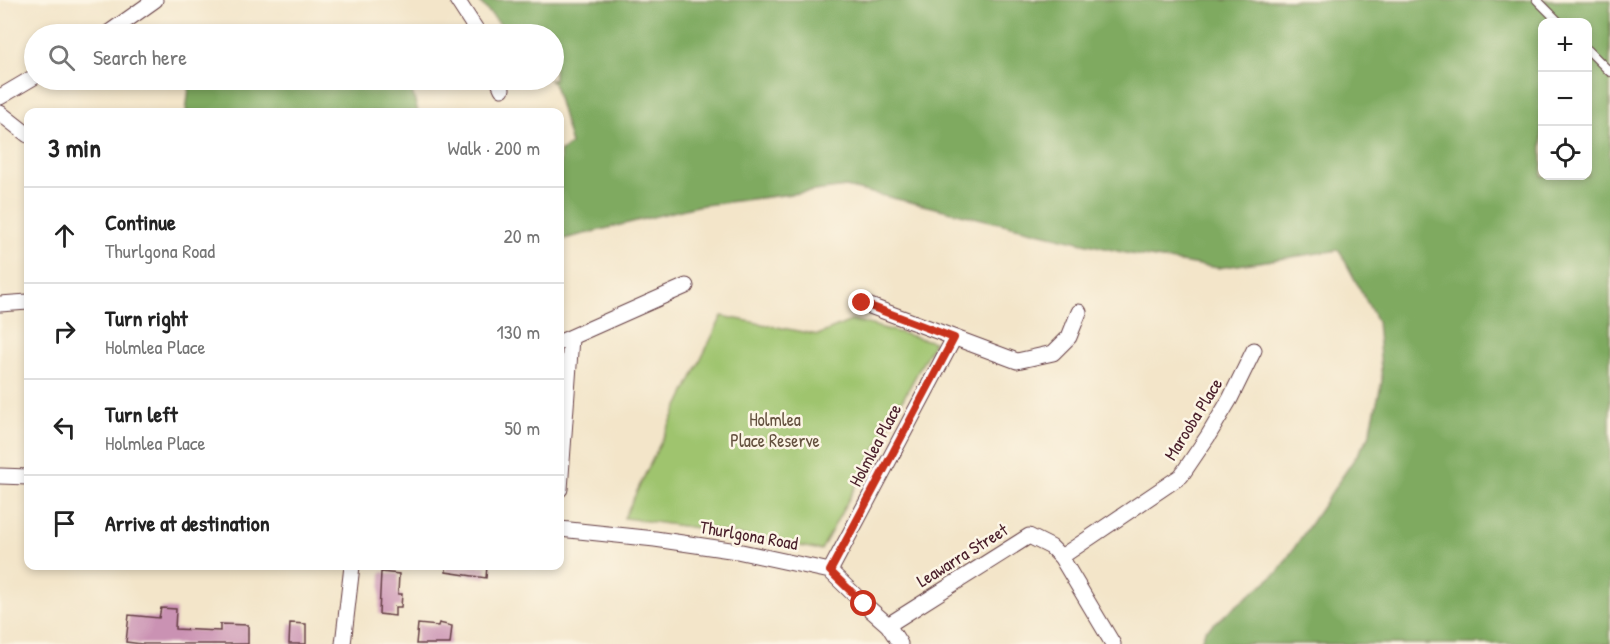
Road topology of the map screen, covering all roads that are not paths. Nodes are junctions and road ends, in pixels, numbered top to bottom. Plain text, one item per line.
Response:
1 (155, 0) edge
2 (457, 0) edge
3 (1537, 0) edge
4 (1555, 18) edge
5 (121, 24) edge
6 (473, 24) edge
7 (1592, 55) edge
8 (1610, 72) edge
9 (24, 83) edge
10 (0, 97) edge
11 (0, 113) edge
12 (24, 132) edge
13 (686, 286) dead end
14 (24, 302) edge
15 (862, 303) dead end
16 (0, 304) edge
17 (1079, 312) dead end
18 (954, 338) junction
19 (565, 340) edge
20 (1254, 350) dead end
21 (564, 370) edge
22 (0, 476) edge
23 (24, 477) edge
24 (564, 529) edge
25 (1061, 557) junction
26 (352, 570) edge
27 (830, 571) junction
28 (888, 625) junction
29 (343, 644) edge
30 (900, 644) edge
31 (1113, 644) edge

1 - 5 street
2 - 6 street
3 - 4 lane
7 - 8 lane
9 - 10 street
11 - 12 street
13 - 19 street
14 - 16 street
15 - 18 street
17 - 18 street
18 - 27 street, Holmlea Place
19 - 21 street
20 - 25 street, Marooba Place
22 - 23 street
24 - 27 street, Thurlgona Road
25 - 28 street, Leawarra Street
25 - 31 street, Leawarra Street
26 - 29 street
27 - 28 street
28 - 30 street

